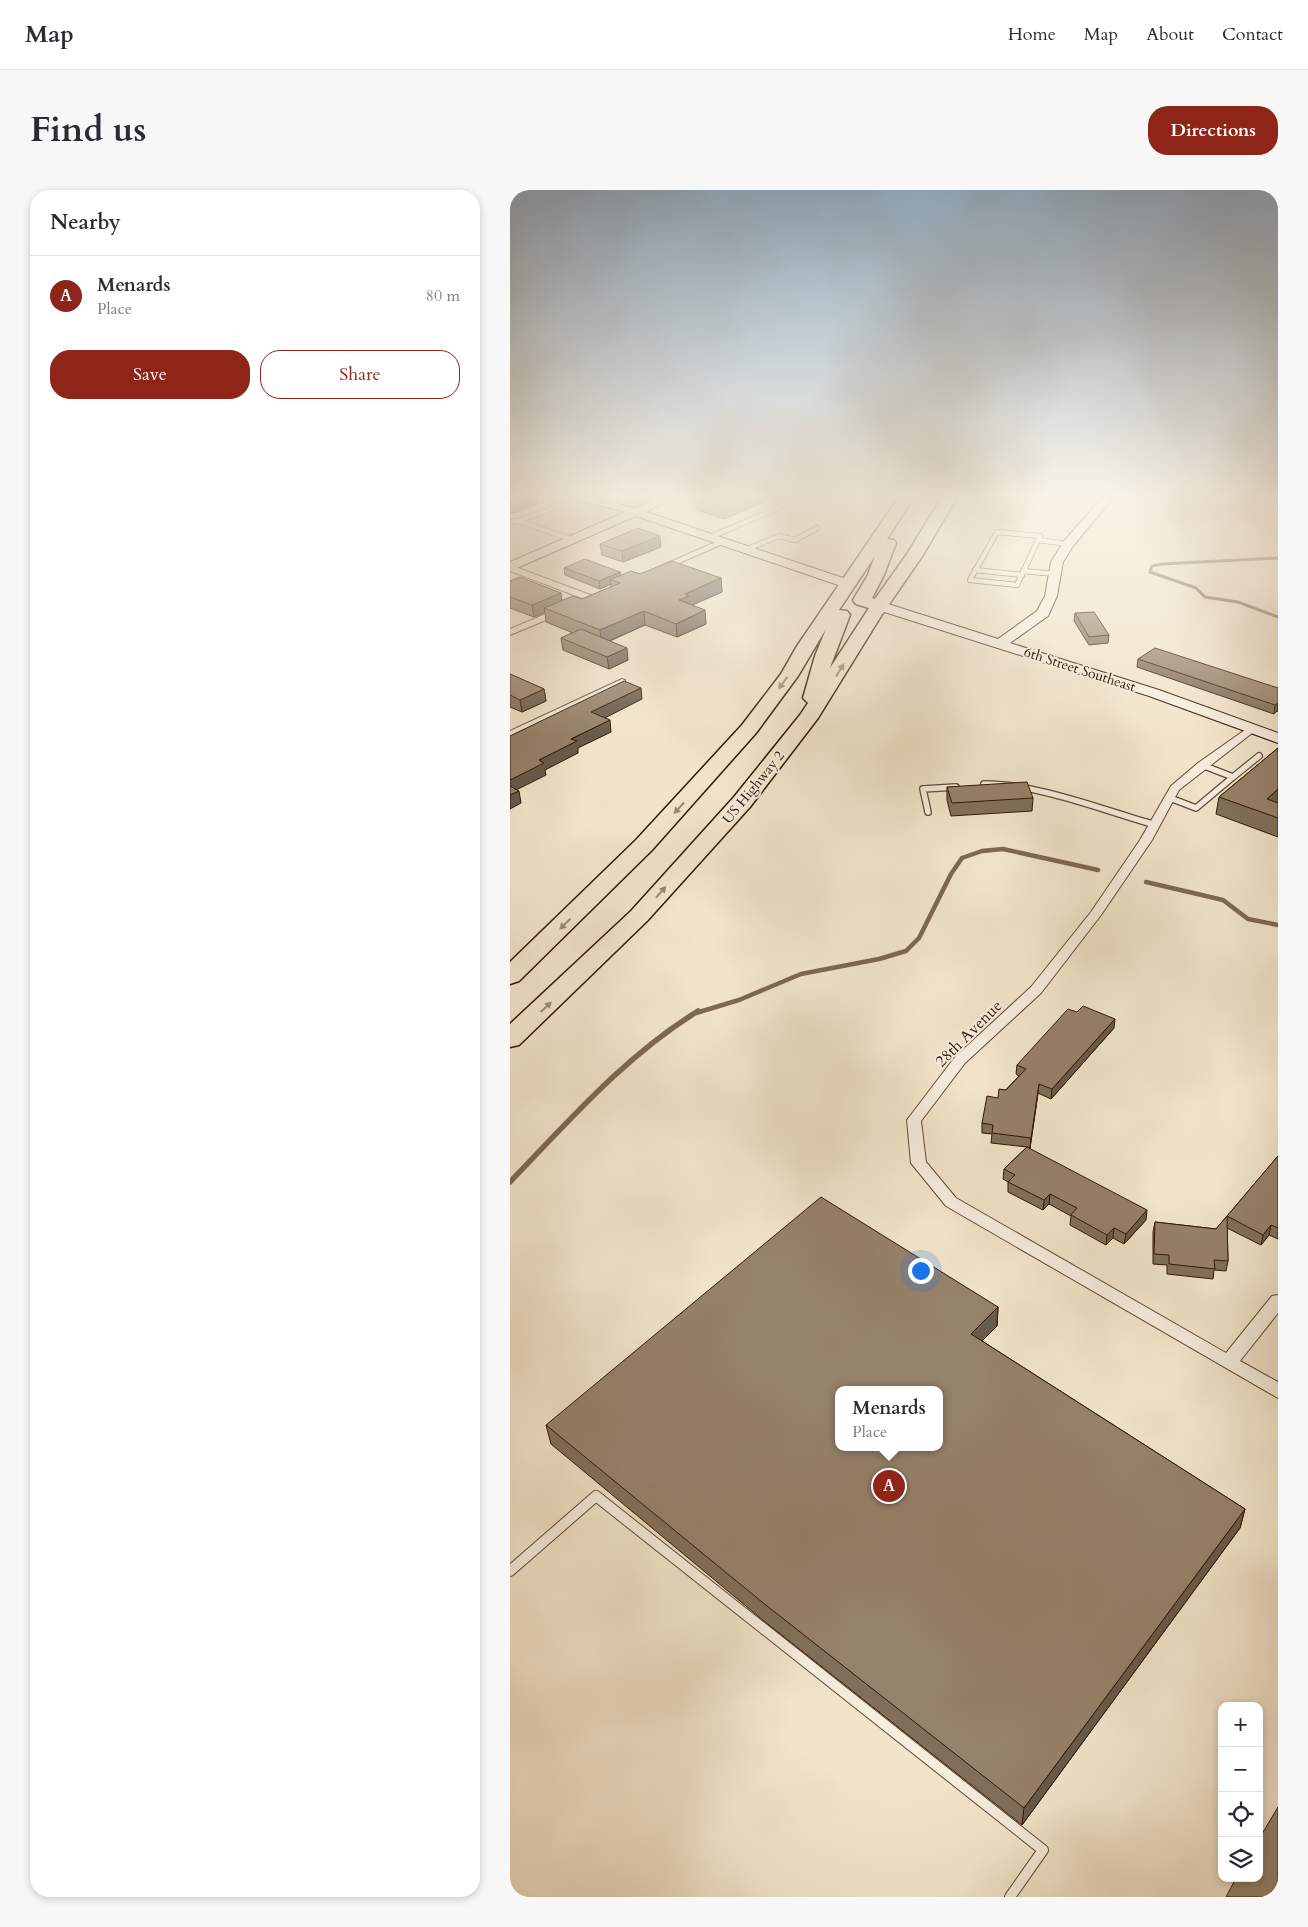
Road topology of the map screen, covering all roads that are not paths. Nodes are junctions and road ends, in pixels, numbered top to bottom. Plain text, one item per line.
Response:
1 (538, 577) edge
2 (825, 577) edge
3 (853, 577) edge
4 (874, 577) edge
5 (900, 577) edge
6 (972, 577) edge
7 (1020, 577) edge
8 (1055, 577) edge
9 (848, 584) junction
10 (880, 606) junction
11 (510, 632) edge
12 (1001, 643) junction
13 (622, 682) edge
14 (808, 718) junction
15 (1252, 728) junction
16 (510, 735) edge
17 (1278, 738) edge
18 (1259, 756) dead end
19 (1202, 765) junction
20 (1233, 777) junction
21 (978, 785) edge
22 (959, 786) edge
23 (1170, 798) junction
24 (928, 812) dead end
25 (1156, 825) junction
26 (516, 969) edge
27 (510, 1039) edge
28 (1278, 1301) edge
29 (1229, 1362) junction
30 (1278, 1391) edge
31 (510, 1572) edge
32 (1010, 1897) edge

1 - 11 street
2 - 9 street
3 - 9 highway
4 - 10 highway
5 - 10 highway, US Highway 2
6 - 7 lane
8 - 12 street
9 - 14 highway
9 -> 26 highway
10 - 12 street, 6th Street Southeast
14 -> 10 highway, US Highway 2
12 - 15 street, 6th Street Southeast
13 - 16 street
27 -> 14 highway, US Highway 2
15 - 17 street, 6th Street Southeast
15 - 19 street, 28th Avenue
18 - 20 lane
19 - 20 lane
19 - 23 street, 28th Avenue
20 - 23 lane
21 - 25 lane
22 - 24 lane
23 - 25 street, 28th Avenue
25 - 29 street, 28th Avenue
28 - 29 street
29 - 30 street, 28th Avenue
31 - 32 lane

